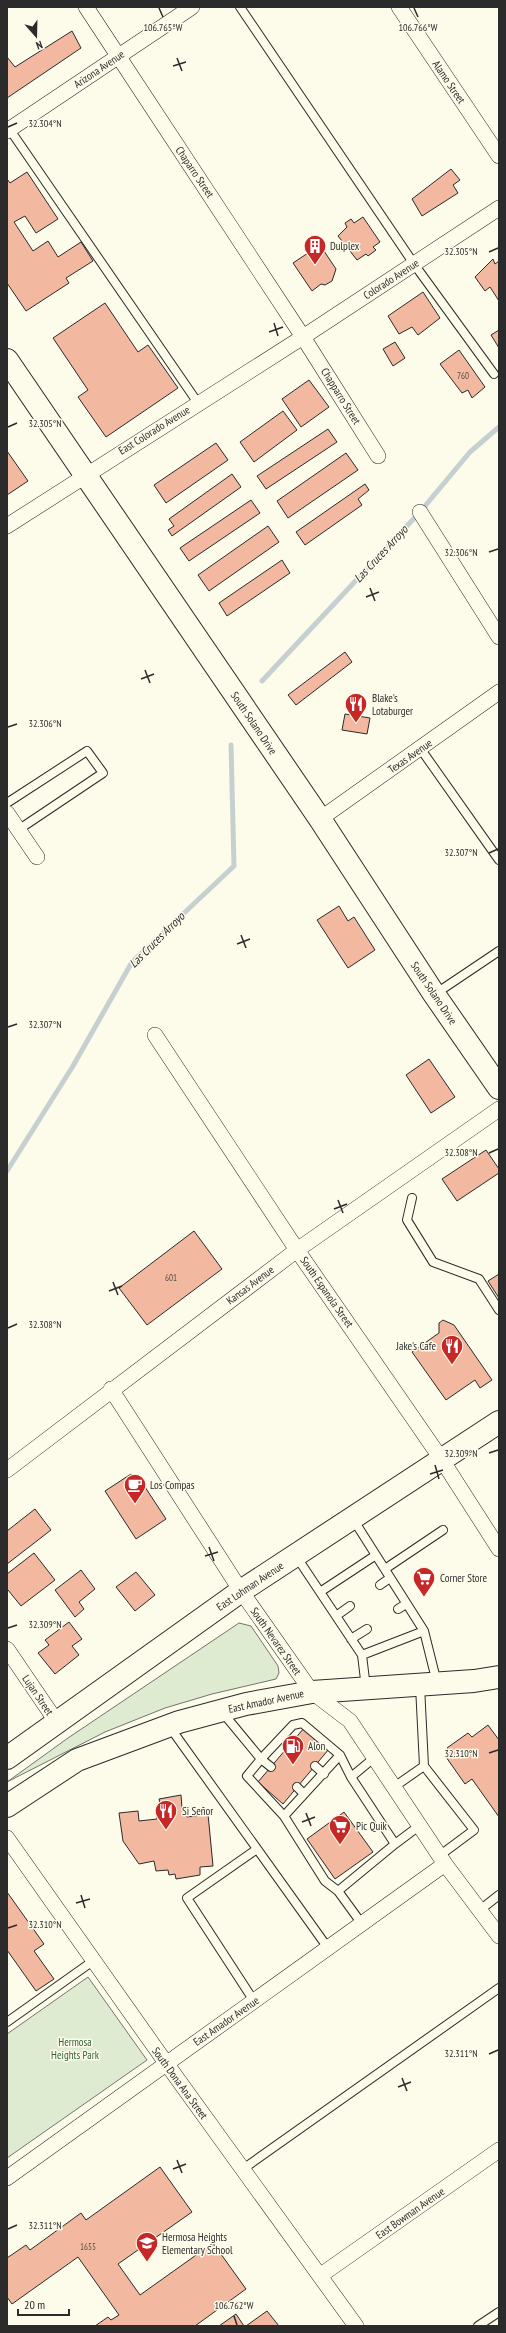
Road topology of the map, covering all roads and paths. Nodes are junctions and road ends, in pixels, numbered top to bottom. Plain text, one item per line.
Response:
1 (86, 7) edge
2 (192, 7) edge
3 (240, 7) edge
4 (399, 7) edge
5 (119, 56) junction
6 (8, 129) edge
7 (499, 156) edge
8 (499, 208) edge
9 (414, 264) junction
10 (303, 337) junction
11 (7, 360) edge
12 (494, 374) dead end
13 (198, 403) junction
14 (378, 456) dead end
15 (84, 475) junction
16 (420, 512) dead end
17 (7, 526) edge
18 (499, 637) edge
19 (499, 692) edge
20 (420, 748) junction
21 (7, 803) edge
22 (7, 813) edge
23 (320, 819) junction
24 (18, 830) junction
25 (37, 857) dead end
26 (499, 860) edge
27 (499, 951) edge
28 (434, 994) junction
29 (155, 1034) dead end
30 (499, 1088) edge
31 (499, 1109) edge
32 (412, 1198) dead end
33 (297, 1250) junction
34 (499, 1310) edge
35 (112, 1389) junction
36 (499, 1422) edge
37 (442, 1460) junction
38 (7, 1470) edge
39 (352, 1519) junction
40 (443, 1530) dead end
41 (499, 1549) edge
42 (296, 1555) junction
43 (376, 1555) junction
44 (384, 1569) junction
45 (390, 1578) junction
46 (380, 1585) dead end
47 (241, 1591) junction
48 (320, 1592) junction
49 (406, 1604) junction
50 (350, 1606) dead end
51 (398, 1609) dead end
52 (336, 1616) junction
53 (367, 1629) dead end
54 (424, 1631) junction
55 (351, 1638) junction
56 (7, 1650) edge
57 (362, 1655) junction
58 (499, 1678) edge
59 (428, 1684) junction
60 (366, 1688) junction
61 (312, 1692) junction
62 (222, 1710) junction
63 (56, 1722) junction
64 (168, 1726) junction
65 (282, 1737) junction
66 (290, 1745) dead end
67 (340, 1755) junction
68 (7, 1758) edge
69 (374, 1758) junction
70 (261, 1759) junction
71 (315, 1766) dead end
72 (424, 1766) junction
73 (271, 1767) dead end
74 (324, 1774) junction
75 (351, 1778) junction
76 (297, 1787) dead end
77 (394, 1788) junction
78 (304, 1794) junction
79 (7, 1806) edge
80 (284, 1816) junction
81 (419, 1826) junction
82 (7, 1838) edge
83 (395, 1844) junction
84 (257, 1849) junction
85 (442, 1860) junction
86 (338, 1891) junction
87 (499, 1895) edge
88 (480, 1910) junction
89 (362, 1924) junction
90 (499, 1936) edge
91 (328, 1948) junction
92 (93, 1961) junction
93 (499, 1988) edge
94 (254, 2001) junction
95 (7, 2022) edge
96 (166, 2064) junction
97 (499, 2150) edge
98 (243, 2169) junction
99 (7, 2178) edge
100 (321, 2275) junction
101 (499, 2312) edge
102 (356, 2326) edge
103 (478, 2326) edge

1 - 5 street, Chaparro Street
2 - 5 street, Arizona Avenue
3 - 9 lane
4 - 7 street, Alamo Street
5 - 6 street, Arizona Avenue
5 - 10 street, Chaparro Street
6 - 13 lane
8 - 9 street, Colorado Avenue
9 - 10 street, Colorado Avenue
9 - 12 lane
10 - 13 street, East Colorado Avenue
10 - 14 street, Chapparro Street
11 - 15 main road, South Solano Drive
13 - 15 street, East Colorado Avenue
15 - 17 street, East Colorado Avenue
15 - 23 main road, South Solano Drive
16 - 18 street
19 - 20 street, Texas Avenue
20 - 23 street, Texas Avenue
20 - 26 lane
21 - 24 lane
22 - 24 street
23 - 28 main road, South Solano Drive
24 - 25 street
27 - 28 lane
28 - 30 main road, South Solano Drive
29 - 33 street, South Espanola Street
31 - 33 street, Kansas Avenue
32 - 34 lane
33 - 35 street, Kansas Avenue
33 - 37 street, South Espanola Street
35 - 38 street, Kansas Avenue
35 - 47 street, South Nevarez Street
36 - 37 main road, East Lohman Avenue
37 - 39 main road, East Lohman Avenue
37 - 41 street, South Espanola Street
39 - 42 main road, East Lohman Avenue
39 - 43 lane
40 - 44 lane
42 - 47 main road, East Lohman Avenue
42 - 48 lane
43 - 44 lane
43 - 48 lane
44 - 45 lane
45 - 46 lane
45 - 49 lane
47 - 61 street, South Nevarez Street
47 - 63 main road, East Lohman Avenue
48 - 52 lane
49 - 51 lane
49 - 54 lane
50 - 52 lane
52 - 55 lane
53 - 55 lane
54 - 57 lane
54 - 59 lane
55 - 57 lane
56 - 63 street, Lujan Street
57 - 60 lane
58 - 59 main road, East Amador Avenue
59 - 60 main road, East Amador Avenue
59 - 72 lane
60 - 61 main road, East Amador Avenue
61 - 62 main road, East Amador Avenue
61 - 69 street, South Nevarez Street
62 - 64 main road, East Amador Avenue
62 - 70 lane
63 - 68 main road, East Lohman Avenue
64 - 79 main road, East Amador Avenue
64 - 84 lane
65 - 66 lane
65 - 67 lane
65 - 70 lane
67 - 74 lane
67 - 75 lane
69 - 75 lane
69 - 77 street, South Nevarez Street
70 - 73 lane
70 - 80 lane
71 - 74 lane
72 - 77 lane
72 - 85 lane
74 - 78 lane
75 - 83 lane
76 - 78 lane
77 - 81 street, South Nevarez Street
78 - 80 lane
80 - 86 lane
81 - 83 lane
81 - 85 street, South Nevarez Street
82 - 92 street, South Dona Ana Street
83 - 86 lane
84 - 91 lane
84 - 94 lane
85 - 88 street, South Nevarez Street
85 - 89 street, East Amador Avenue
86 - 89 lane
87 - 88 lane
88 - 90 street, South Nevarez Street
89 - 91 street, East Amador Avenue
91 - 94 street, East Amador Avenue
92 - 95 lane
92 - 96 street, South Dona Ana Street
93 - 98 lane
94 - 96 street, East Amador Avenue
96 - 98 street, South Dona Ana Street
96 - 99 street, East Amador Avenue
97 - 100 street, East Bowman Avenue
98 - 100 street, South Dona Ana Street
100 - 102 street, South Dona Ana Street
101 - 103 lane

